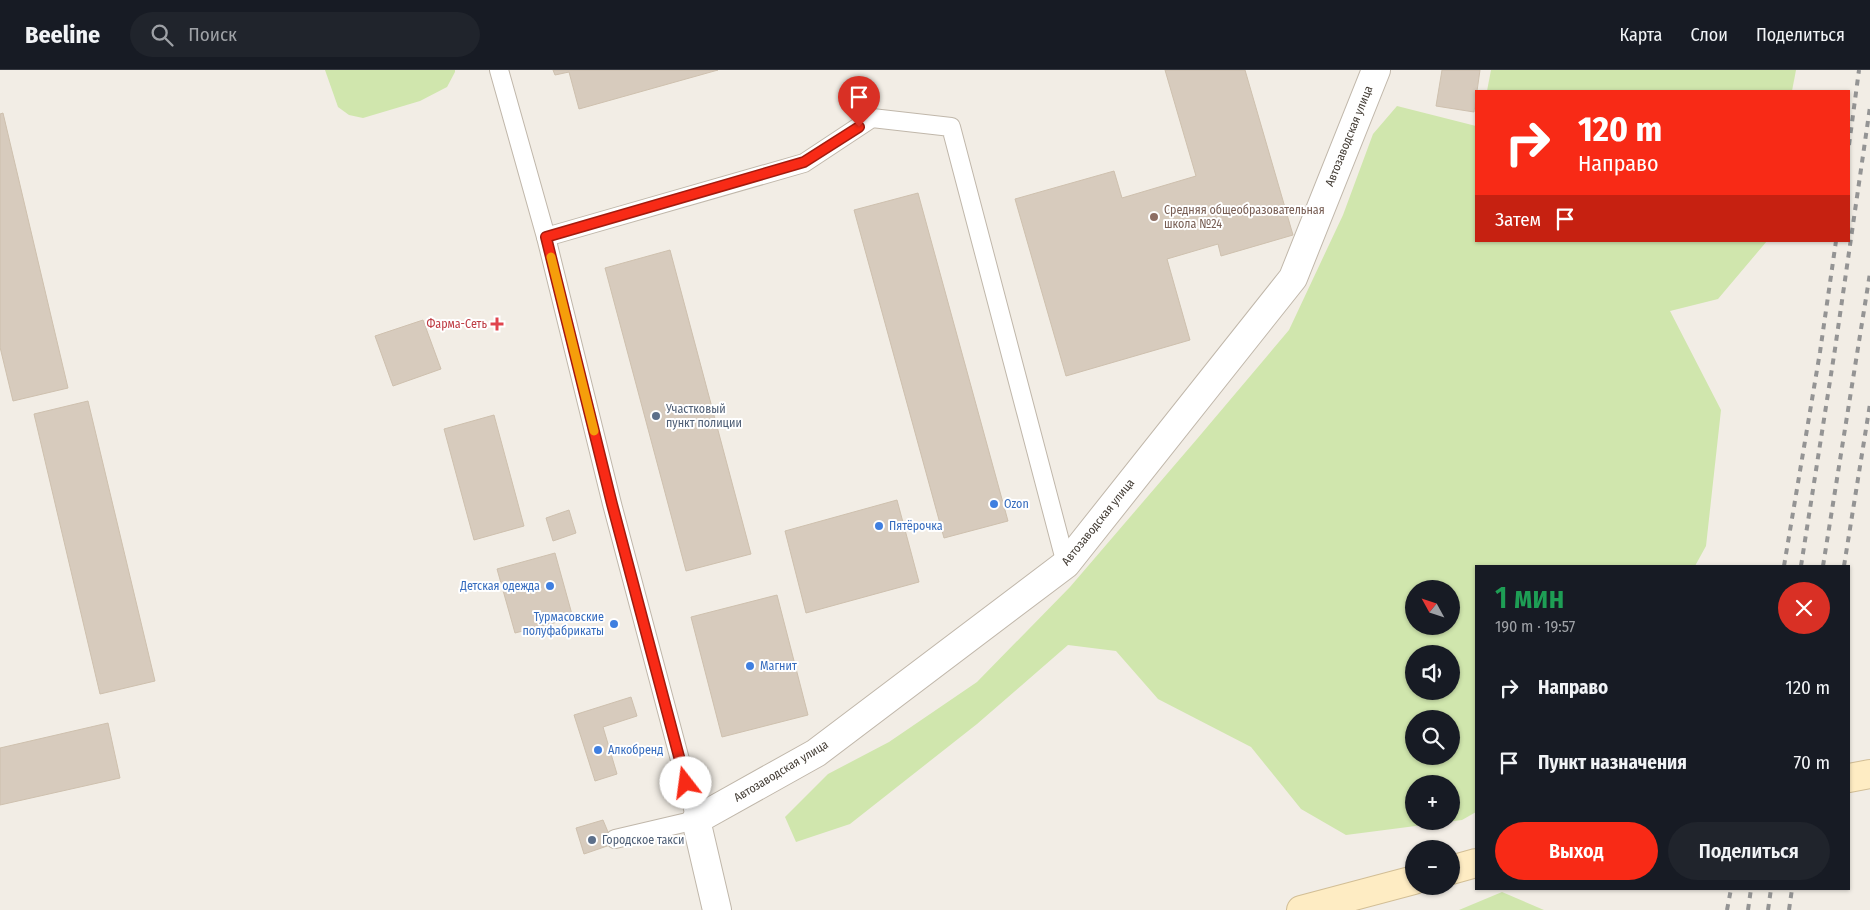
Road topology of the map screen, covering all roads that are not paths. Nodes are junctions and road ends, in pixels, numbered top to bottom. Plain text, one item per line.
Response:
1 (499, 70) edge
2 (1376, 70) edge
3 (546, 237) junction
4 (1066, 564) junction
5 (1870, 774) edge
6 (1850, 778) edge
7 (696, 820) junction
8 (615, 838) dead end
9 (1475, 863) edge
10 (1460, 867) edge
11 (1405, 882) edge
12 (717, 910) edge
13 (1301, 910) edge

1 - 3 lane
2 - 4 street, Автозаводская улица
3 - 4 lane
3 - 7 lane
4 - 7 street, Автозаводская улица
5 - 6 main road
7 - 8 lane
7 - 12 street
9 - 10 main road
11 - 13 main road

